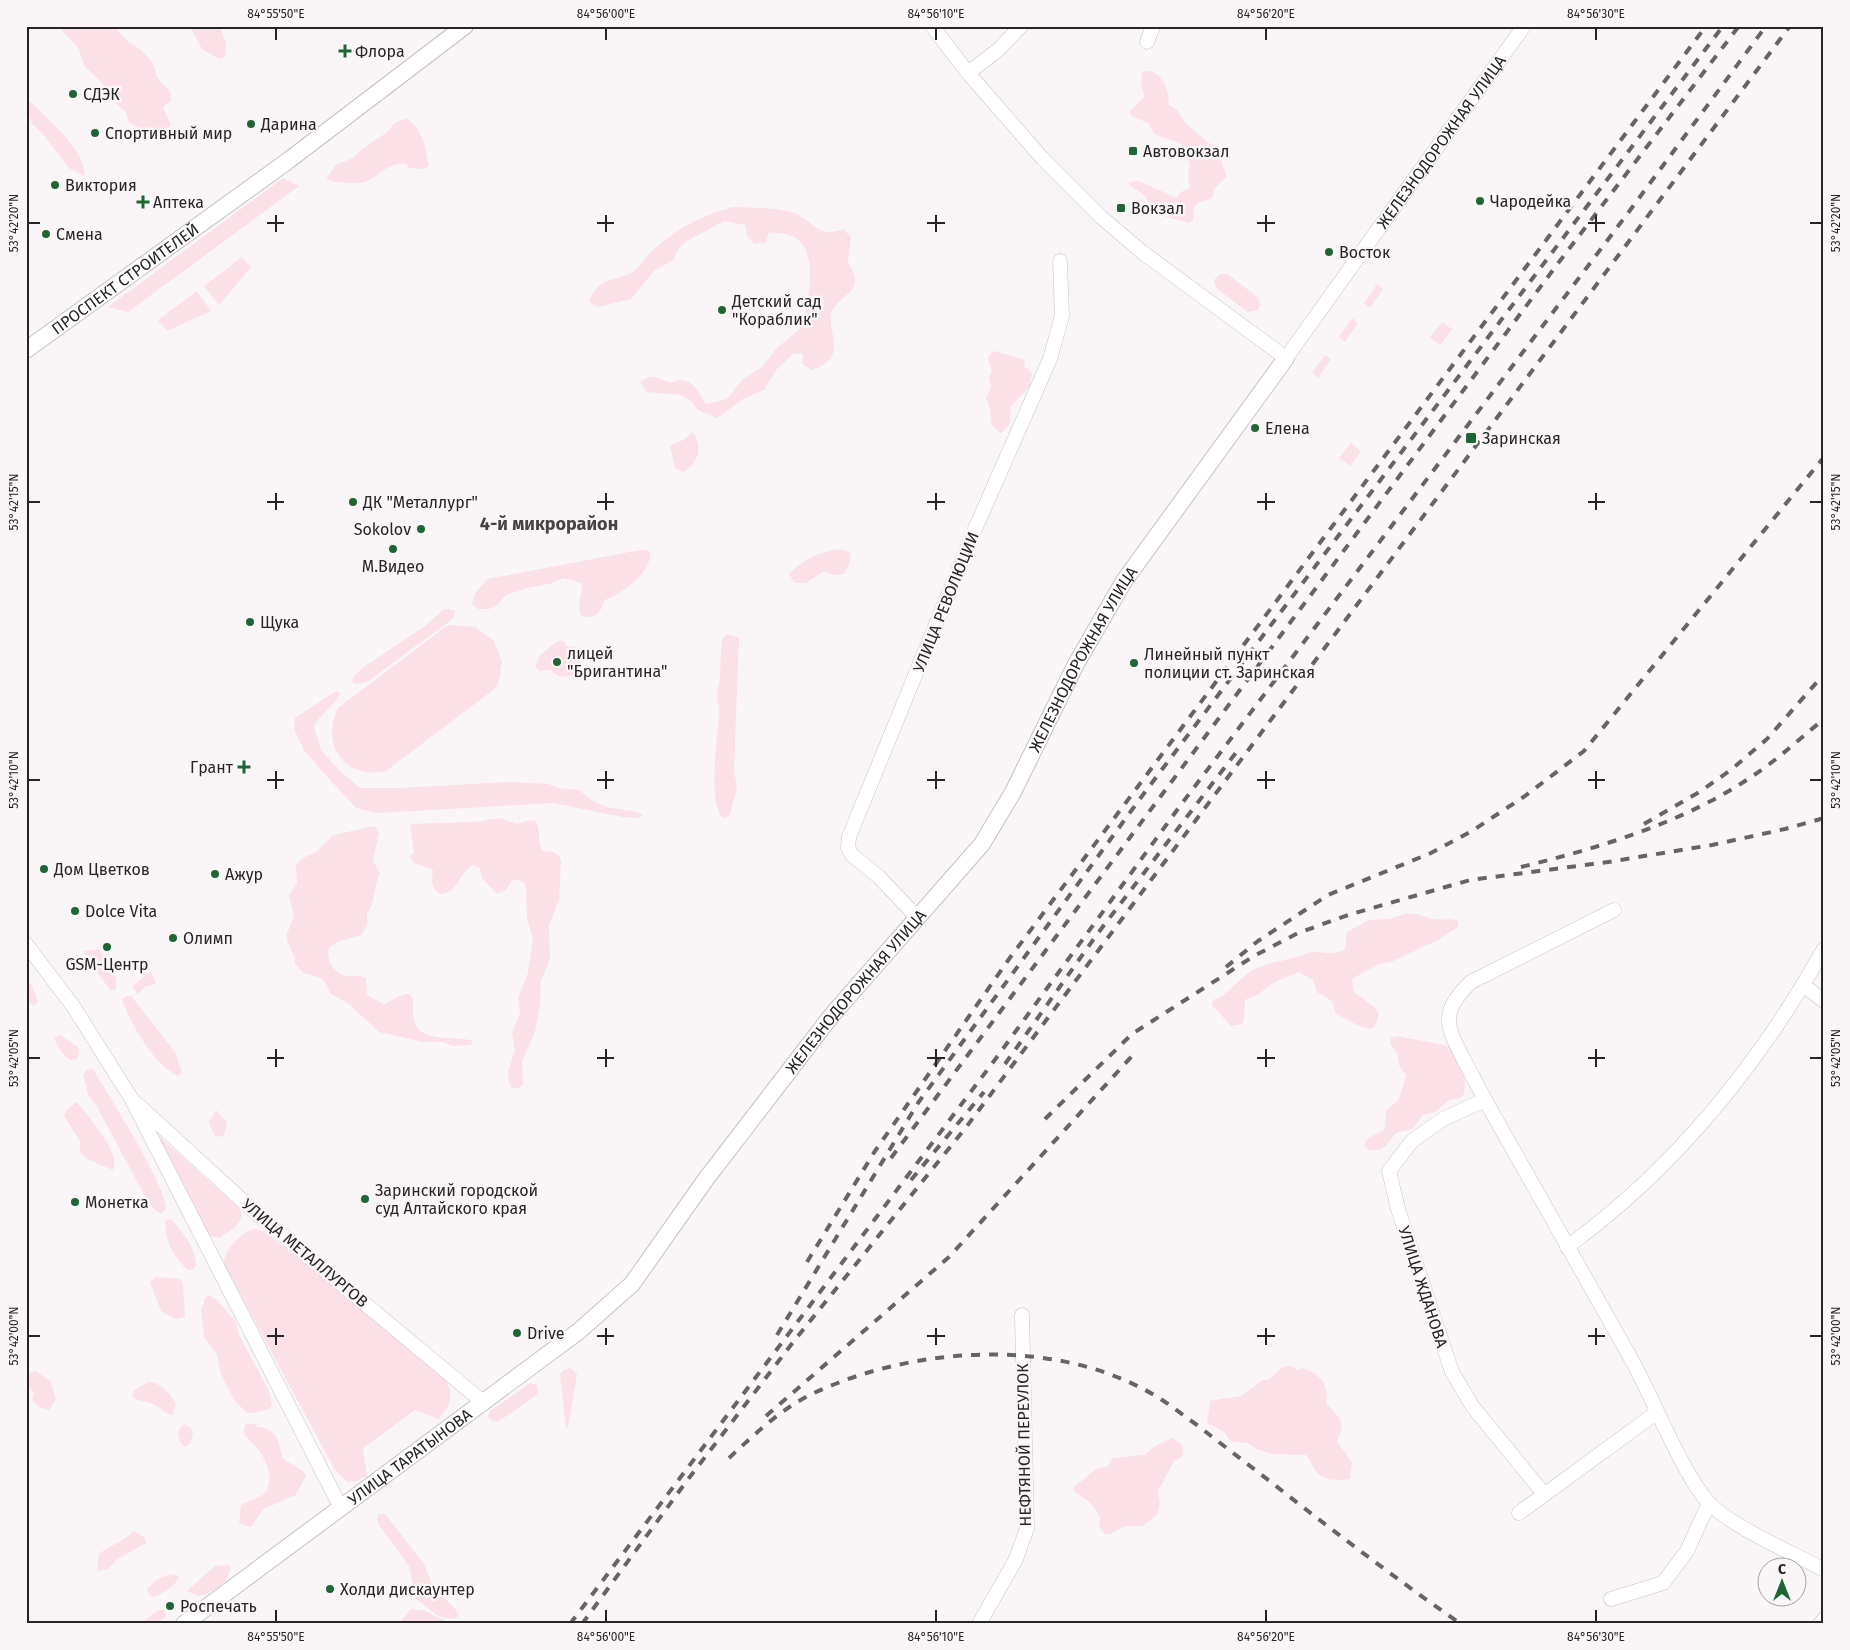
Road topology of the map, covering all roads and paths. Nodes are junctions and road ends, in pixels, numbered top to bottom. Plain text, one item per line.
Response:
1 (465, 26) edge
2 (932, 26) edge
3 (1021, 26) edge
4 (1153, 26) edge
5 (1524, 26) edge
6 (1147, 42) dead end
7 (968, 73) junction
8 (1060, 261) dead end
9 (26, 350) edge
10 (1286, 358) junction
11 (1614, 910) dead end
12 (918, 916) junction
13 (26, 944) edge
14 (1824, 949) edge
15 (1803, 985) junction
16 (1824, 1001) edge
17 (131, 1098) junction
18 (1485, 1100) junction
19 (1567, 1247) junction
20 (632, 1284) joint
21 (1022, 1315) dead end
22 (483, 1402) junction
23 (1656, 1413) junction
24 (1544, 1494) junction
25 (1709, 1503) junction
26 (340, 1506) junction
27 (1519, 1514) dead end
28 (1824, 1570) edge
29 (1611, 1599) dead end
30 (1824, 1619) edge
31 (184, 1624) edge
32 (979, 1624) edge
33 (1820, 1624) edge

1 - 9 street, ПРОСПЕКТ СТРОИТЕЛЕЙ
2 - 7 street
3 - 7 street
4 - 6 street
5 - 10 street, ЖЕЛЕЗНОДОРОЖНАЯ УЛИЦА
7 - 10 street
8 - 12 street, УЛИЦА РЕВОЛЮЦИИ
10 - 12 street, ЖЕЛЕЗНОДОРОЖНАЯ УЛИЦА
11 - 18 street
12 - 20 street, ЖЕЛЕЗНОДОРОЖНАЯ УЛИЦА
13 - 17 street, УЛИЦА МЕТАЛЛУРГОВ
14 - 15 street
15 - 16 street
15 - 19 street
17 - 22 street, УЛИЦА МЕТАЛЛУРГОВ
17 - 26 street, УЛИЦА МЕТАЛЛУРГОВ
18 - 19 street
18 - 24 street, УЛИЦА ЖДАНОВА
19 - 23 street
20 - 22 street, УЛИЦА ТАРАТЫНОВА
21 - 32 street, НЕФТЯНОЙ ПЕРЕУЛОК
22 - 26 street, УЛИЦА ТАРАТЫНОВА
23 - 24 street
23 - 25 street
24 - 27 street
25 - 28 street
25 - 29 street
26 - 31 street, УЛИЦА ТАРАТЫНОВА
30 - 33 street

